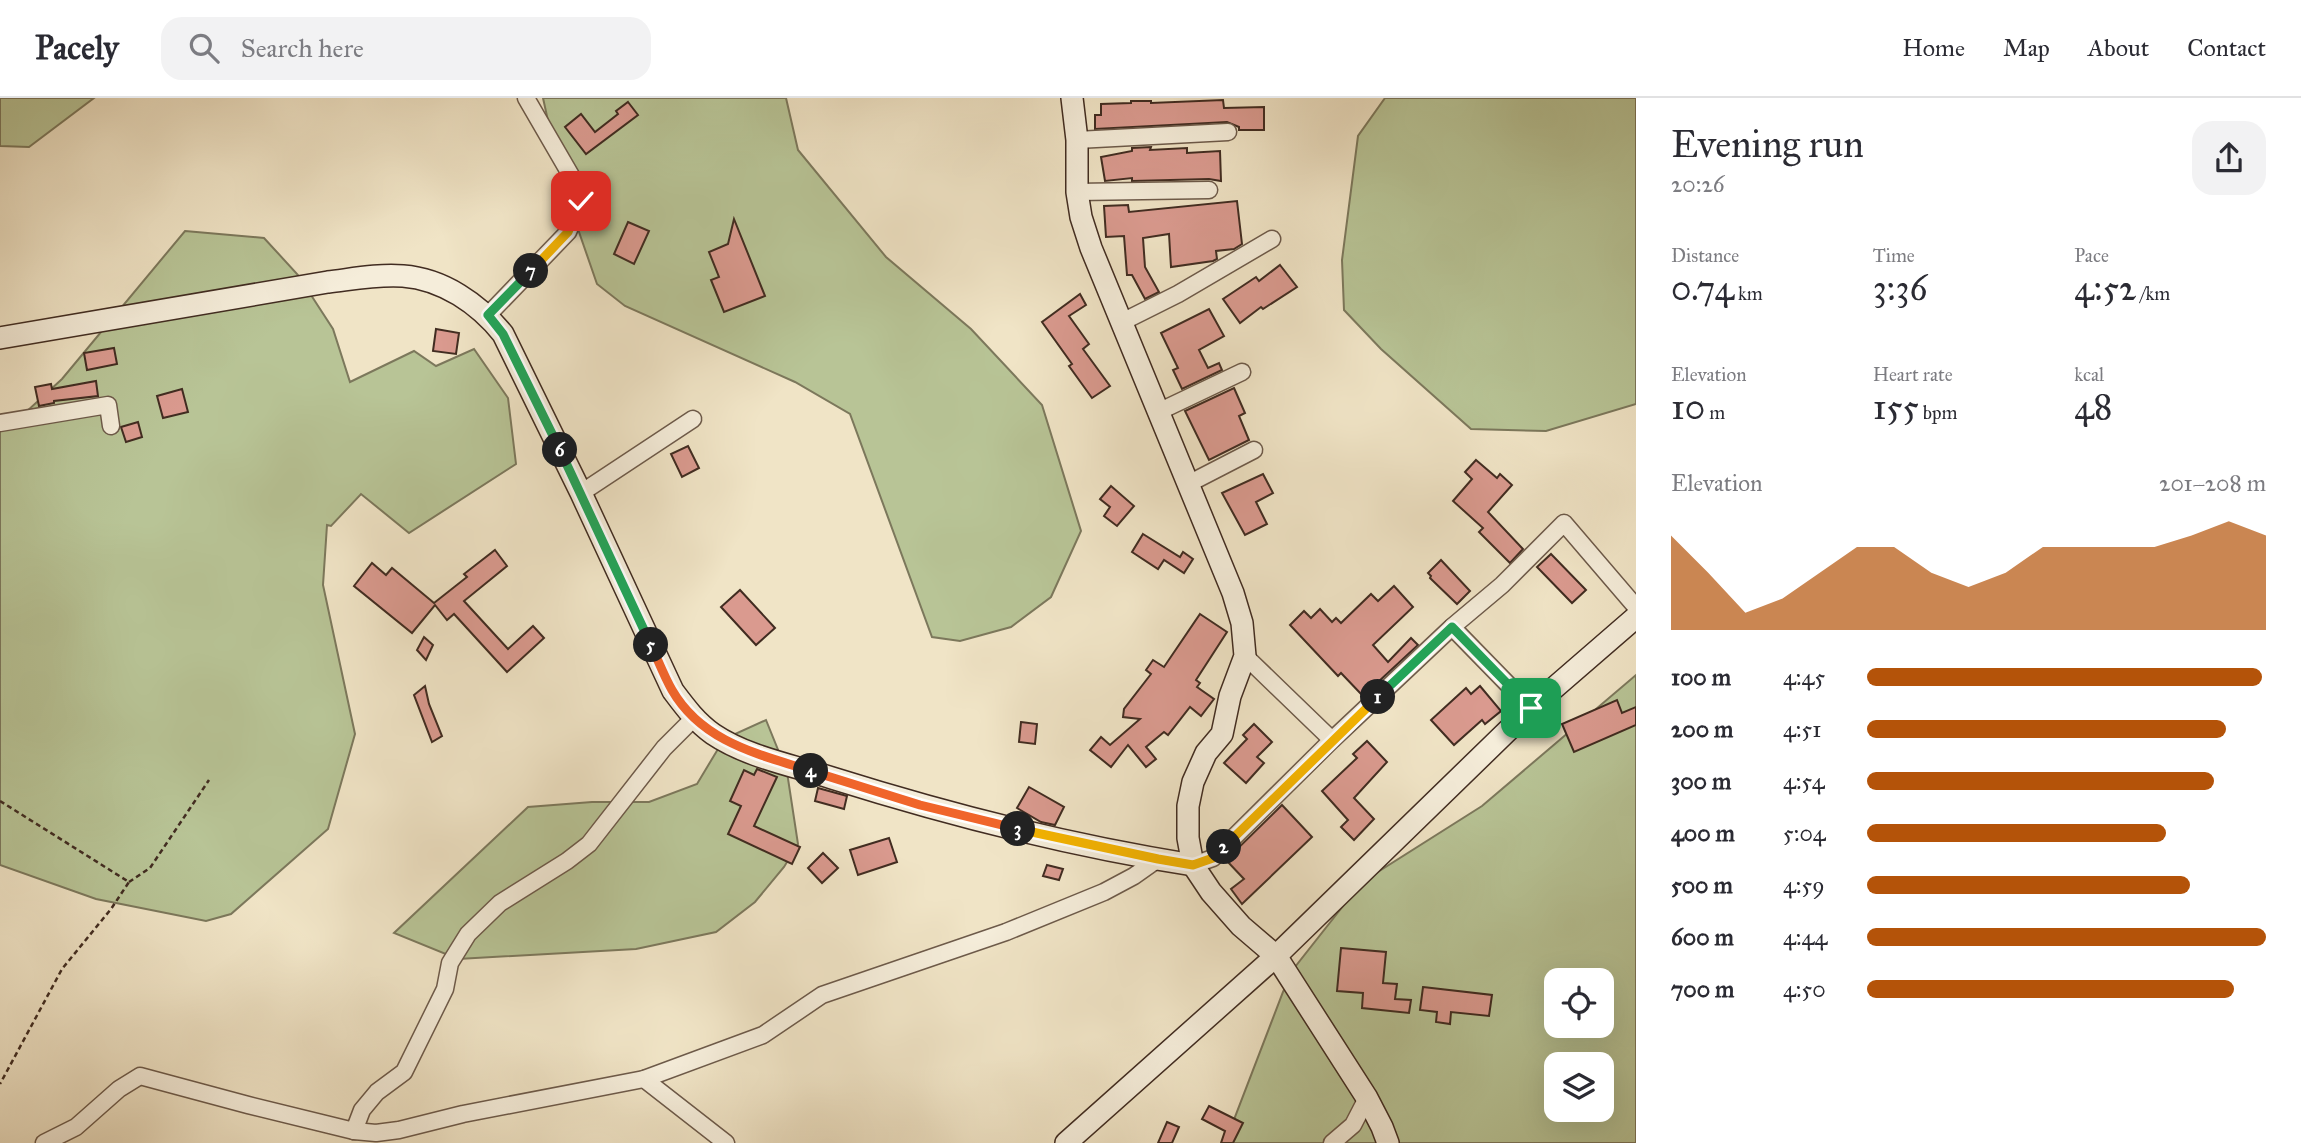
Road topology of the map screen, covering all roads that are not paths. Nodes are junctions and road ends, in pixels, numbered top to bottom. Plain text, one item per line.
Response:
1 (526, 98) edge
2 (1072, 98) edge
3 (1228, 132) dead end
4 (1077, 140) junction
5 (1209, 190) dead end
6 (1077, 192) junction
7 (1272, 239) dead end
8 (488, 315) junction
9 (1122, 322) junction
10 (0, 338) edge
11 (1242, 372) dead end
12 (1158, 412) junction
13 (693, 419) dead end
14 (0, 423) edge
15 (111, 426) dead end
16 (1254, 450) dead end
17 (1188, 484) junction
18 (581, 493) junction
19 (1636, 607) edge
20 (1636, 617) edge
21 (1452, 627) junction
22 (1245, 656) junction
23 (1531, 708) junction
24 (694, 718) junction
25 (1332, 740) junction
26 (1158, 859) junction
27 (1193, 865) junction
28 (1276, 956) junction
29 (644, 1079) junction
30 (1367, 1098) junction
31 (354, 1130) junction
32 (44, 1143) edge
33 (726, 1143) edge
34 (1066, 1143) edge
35 (1332, 1143) edge
36 (1388, 1143) edge

1 - 8 street
2 - 4 street
3 - 4 street
4 - 6 street
5 - 6 street
6 - 9 street
7 - 9 street
8 - 10 street
8 - 18 street
9 - 12 street
11 - 12 street
12 - 17 street
13 - 18 street
14 - 15 street
16 - 17 street
17 - 22 street
18 - 24 street
19 - 21 street
20 - 23 street
21 - 23 street
21 - 25 street
22 - 25 street
22 - 27 street
23 - 28 street
24 - 26 street
24 - 31 street
25 - 27 street
26 - 27 street
26 - 29 street
27 - 28 street
28 - 30 street
28 - 34 street
29 - 31 street
29 - 33 street
30 - 35 street
30 - 36 street
31 - 32 street

